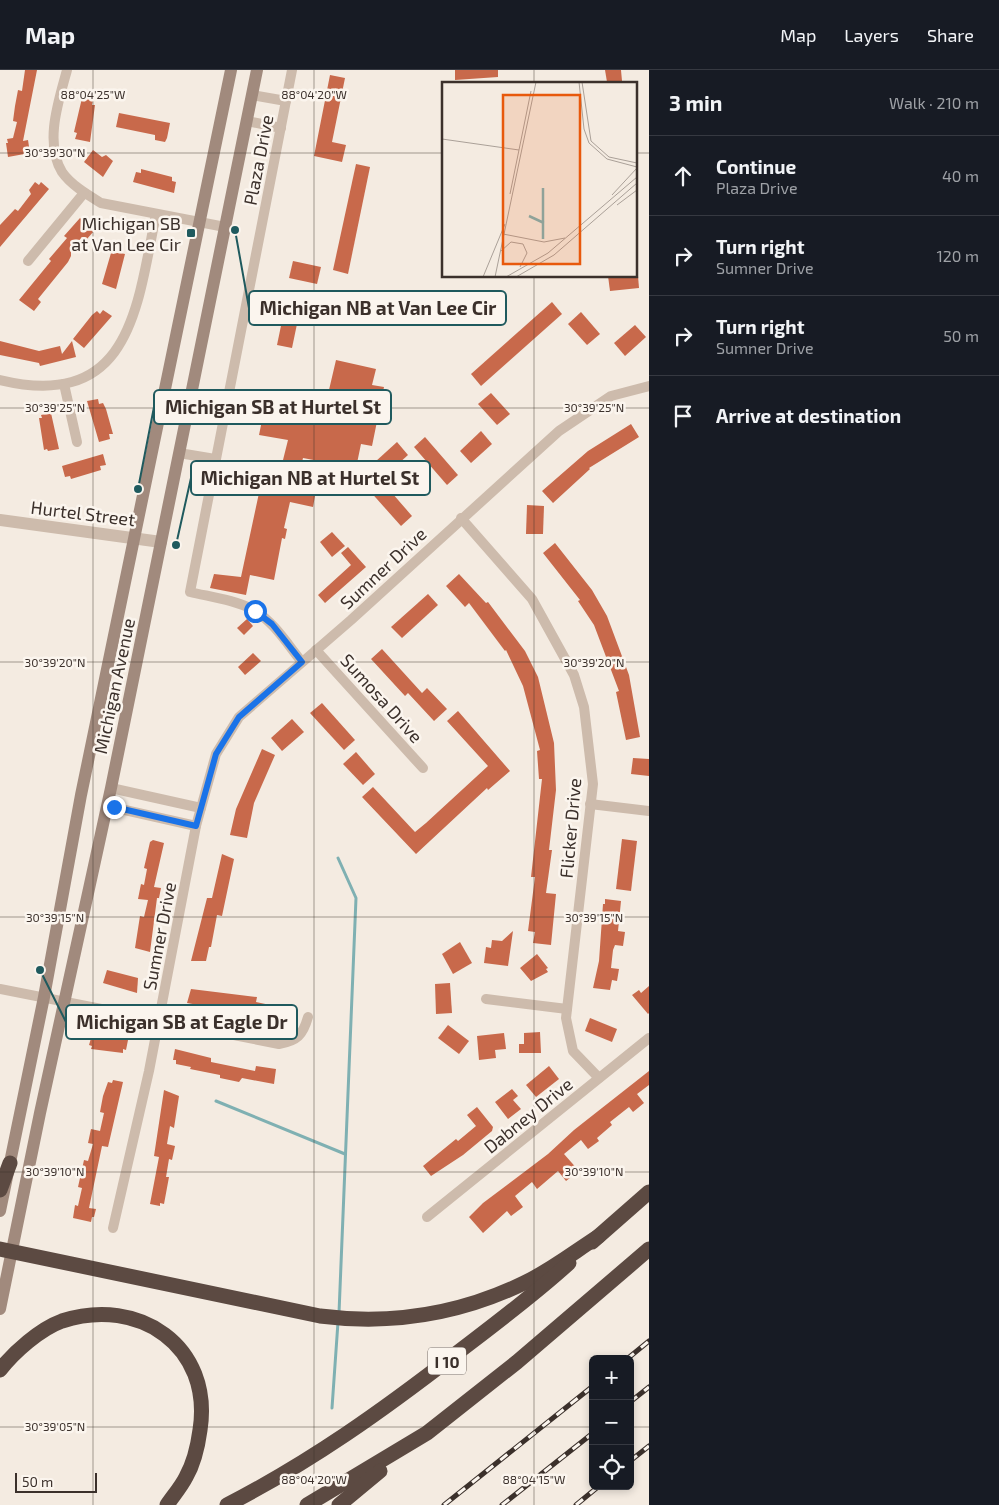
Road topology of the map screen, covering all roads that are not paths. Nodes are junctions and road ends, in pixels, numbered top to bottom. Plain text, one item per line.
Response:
1 (67, 70) edge
2 (231, 70) edge
3 (257, 70) edge
4 (292, 70) edge
5 (252, 95) junction
6 (286, 100) junction
7 (247, 121) junction
8 (281, 128) junction
9 (84, 193) junction
10 (156, 214) junction
11 (199, 222) junction
12 (224, 227) junction
13 (28, 261) dead end
14 (0, 380) edge
15 (64, 384) junction
16 (649, 386) edge
17 (77, 442) dead end
18 (180, 453) junction
19 (215, 459) junction
20 (461, 518) junction
21 (0, 520) edge
22 (135, 537) junction
23 (161, 542) junction
24 (316, 650) junction
25 (302, 662) junction
26 (423, 768) dead end
27 (111, 788) junction
28 (590, 804) junction
29 (107, 806) junction
30 (201, 808) junction
31 (649, 812) edge
32 (196, 826) junction
33 (0, 989) edge
34 (44, 997) junction
35 (486, 999) dead end
36 (66, 1001) junction
37 (567, 1009) junction
38 (308, 1018) dead end
39 (159, 1020) junction
40 (649, 1038) edge
41 (599, 1078) junction
42 (10, 1163) junction
43 (0, 1190) edge
44 (649, 1192) edge
45 (0, 1211) edge
46 (427, 1217) dead end
47 (113, 1228) dead end
48 (598, 1236) junction
49 (649, 1249) edge
50 (6, 1250) edge
51 (0, 1309) edge
52 (0, 1370) edge
53 (427, 1432) junction
54 (167, 1505) edge
55 (227, 1505) edge
56 (307, 1505) edge
57 (339, 1505) edge

1 - 9 street
2 - 11 main road, Michigan Avenue
3 - 5 main road, Michigan Avenue
4 - 6 street, Plaza Drive
5 - 6 street
5 - 7 main road, Michigan Avenue
6 - 8 street, Plaza Drive
7 - 8 street
7 - 12 main road, Michigan Avenue
8 - 19 street, Plaza Drive
9 - 10 street
9 - 13 street
10 - 11 street
10 - 15 street
11 - 12 street
11 - 22 main road, Michigan Avenue
12 - 18 main road, Michigan Avenue
14 - 15 street
15 - 17 street
16 - 20 street, Sumner Drive
18 - 19 street
18 - 23 main road, Michigan Avenue
19 - 25 street, Plaza Drive
20 - 24 street, Sumner Drive
20 - 28 street, Flicker Drive
21 - 22 street, Hurtel Street
22 - 23 street, Hurtel Street
22 - 34 main road, Michigan Avenue
23 - 27 main road, Michigan Avenue
24 - 25 street, Sumner Drive
24 - 26 street, Sumosa Drive
25 - 30 street, Sumner Drive
27 - 29 main road, Michigan Avenue
27 - 30 street
28 - 31 street
28 - 37 street, Flicker Drive
29 - 32 street
29 - 36 main road, Michigan Avenue
30 - 32 street, Sumner Drive
32 - 39 street, Sumner Drive
33 - 34 street
34 - 36 street
34 - 42 main road, Michigan Avenue
35 - 37 street
36 - 39 street
36 - 50 main road, Michigan Avenue
37 - 41 street, Flicker Drive
38 - 39 street
39 - 47 street, Sumner Drive
40 - 41 street, Dabney Drive
41 - 46 street, Dabney Drive
42 - 43 highway
42 - 45 main road, Michigan Avenue
44 - 48 highway, I 10
48 - 50 highway
48 - 55 highway, I 10
49 - 53 highway, I 10
50 - 51 main road, Michigan Avenue
52 - 54 highway
53 - 56 highway, I 10
53 - 57 highway

